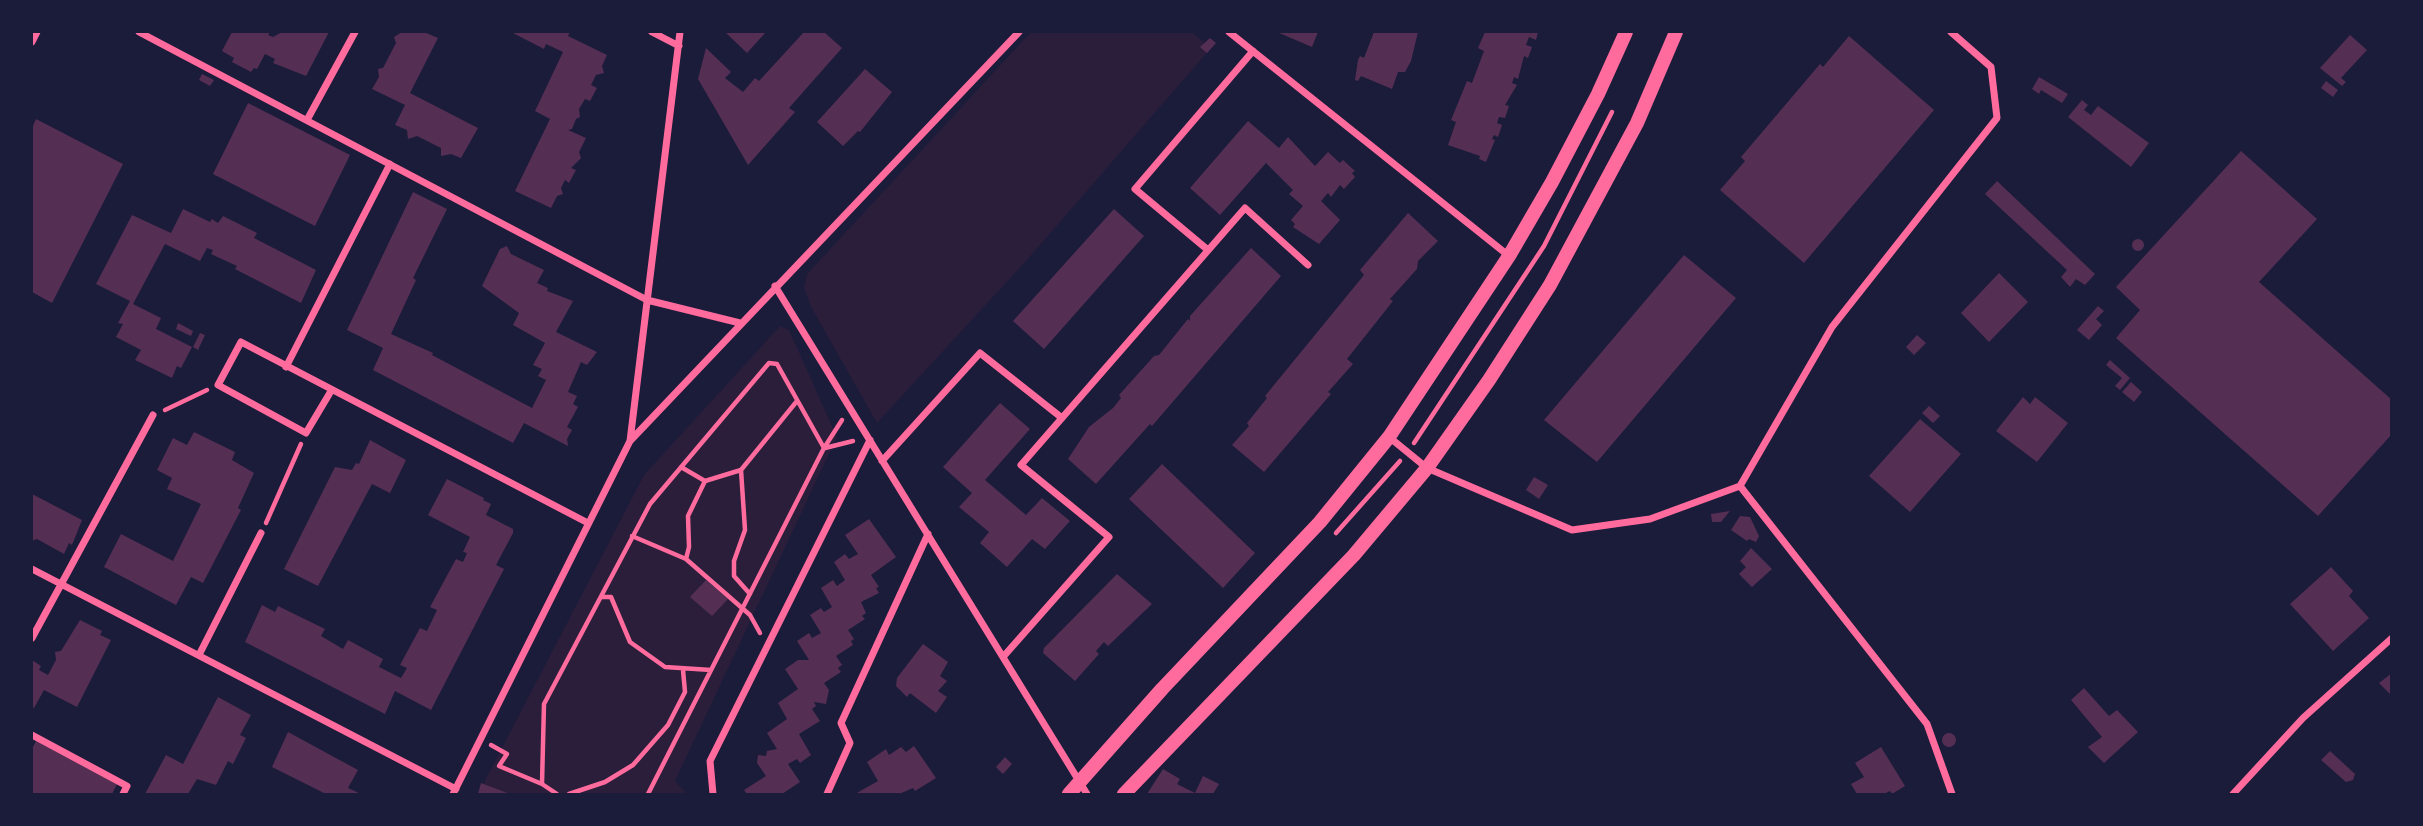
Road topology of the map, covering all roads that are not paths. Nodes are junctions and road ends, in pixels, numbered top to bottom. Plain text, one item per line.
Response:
1 (37, 32) edge
2 (139, 32) edge
3 (355, 32) edge
4 (652, 32) edge
5 (680, 32) edge
6 (1019, 32) edge
7 (1229, 32) edge
8 (1626, 32) edge
9 (1676, 32) edge
10 (1951, 32) edge
11 (32, 42) edge
12 (679, 46) junction
13 (1253, 51) junction
14 (307, 120) junction
15 (390, 164) junction
16 (1208, 250) junction
17 (1509, 256) junction
18 (1308, 265) dead end
19 (775, 286) junction
20 (647, 300) junction
21 (740, 323) junction
22 (286, 367) junction
23 (331, 391) junction
24 (153, 415) road end
25 (1062, 418) junction
26 (1390, 437) junction
27 (869, 439) junction
28 (630, 441) junction
29 (883, 461) junction
30 (1427, 468) junction
31 (1740, 486) junction
32 (588, 523) junction
33 (261, 533) road end
34 (928, 534) junction
35 (32, 569) edge
36 (62, 585) junction
37 (32, 638) edge
38 (2392, 638) edge
39 (199, 655) junction
40 (1003, 657) junction
41 (32, 735) edge
42 (1079, 781) junction
43 (454, 792) edge
44 (123, 794) edge
45 (713, 794) edge
46 (827, 794) edge
47 (1069, 794) edge
48 (1087, 794) edge
49 (1124, 794) edge
50 (1952, 794) edge
51 (2233, 794) edge

1 - 11 street
2 - 14 street
3 - 14 street
4 - 12 street
5 - 12 street
6 - 19 street
7 - 13 street
8 - 17 main road
9 - 30 main road
10 - 31 street
12 - 20 street
13 - 16 street
13 - 17 street
14 - 15 street
15 - 20 street
15 - 22 street
16 - 18 street
16 - 25 street
17 - 26 main road
19 - 21 street
19 - 27 street
20 - 21 street
20 - 28 street
21 - 28 street
22 - 23 street
22 - 23 street
23 - 32 street
24 - 36 street
25 - 29 street
25 - 40 street
26 - 30 street
26 - 42 main road
27 - 29 street
27 - 45 street
28 - 32 street
29 - 34 street
30 - 31 street
30 - 49 main road
31 - 50 street
32 - 43 street
33 - 39 street
34 - 40 street
34 - 46 street
35 - 36 street
36 - 37 street
36 - 39 street
38 - 51 street
39 - 43 street
40 - 42 street
41 - 44 street
42 - 47 main road
42 - 48 street

